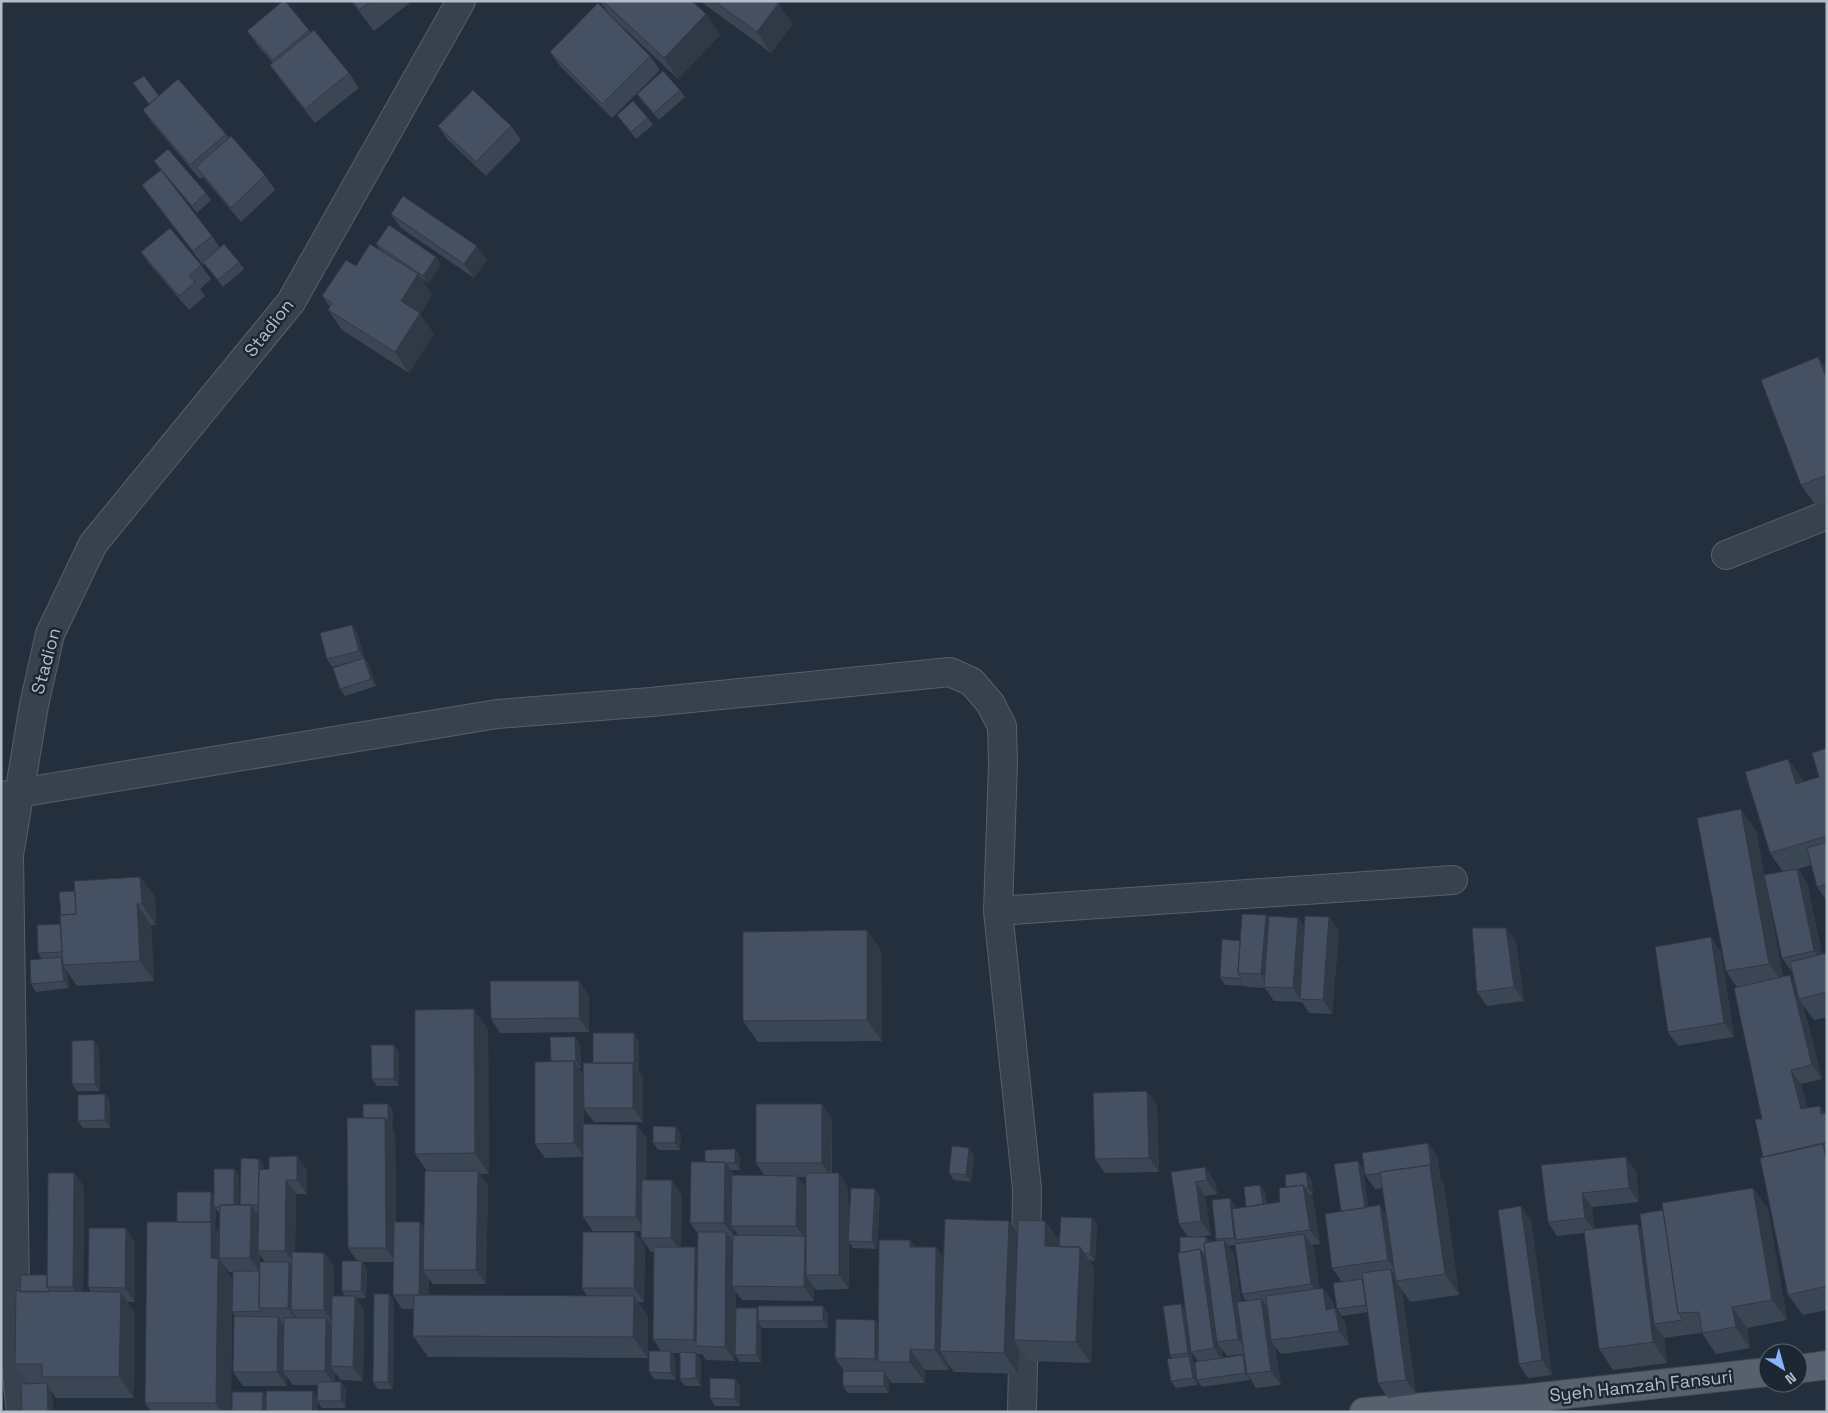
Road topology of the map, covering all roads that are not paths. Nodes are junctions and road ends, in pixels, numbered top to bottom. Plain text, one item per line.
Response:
1 (461, 1) edge
2 (1827, 515) edge
3 (1726, 555) dead end
4 (10, 794) edge
5 (1453, 880) dead end
6 (998, 911) junction
7 (1827, 1365) edge
8 (1808, 1368) edge
9 (1758, 1373) edge
10 (1452, 1409) edge
11 (20, 1412) edge
12 (1022, 1412) edge
13 (1364, 1412) edge

1 - 4 street, Stadion
2 - 3 street
4 - 6 street
4 - 11 street, Stadion
5 - 6 street
6 - 12 street
7 - 8 main road
9 - 10 main road, Syeh Hamzah Fansuri
10 - 13 main road, Syeh Hamzah Fansuri

